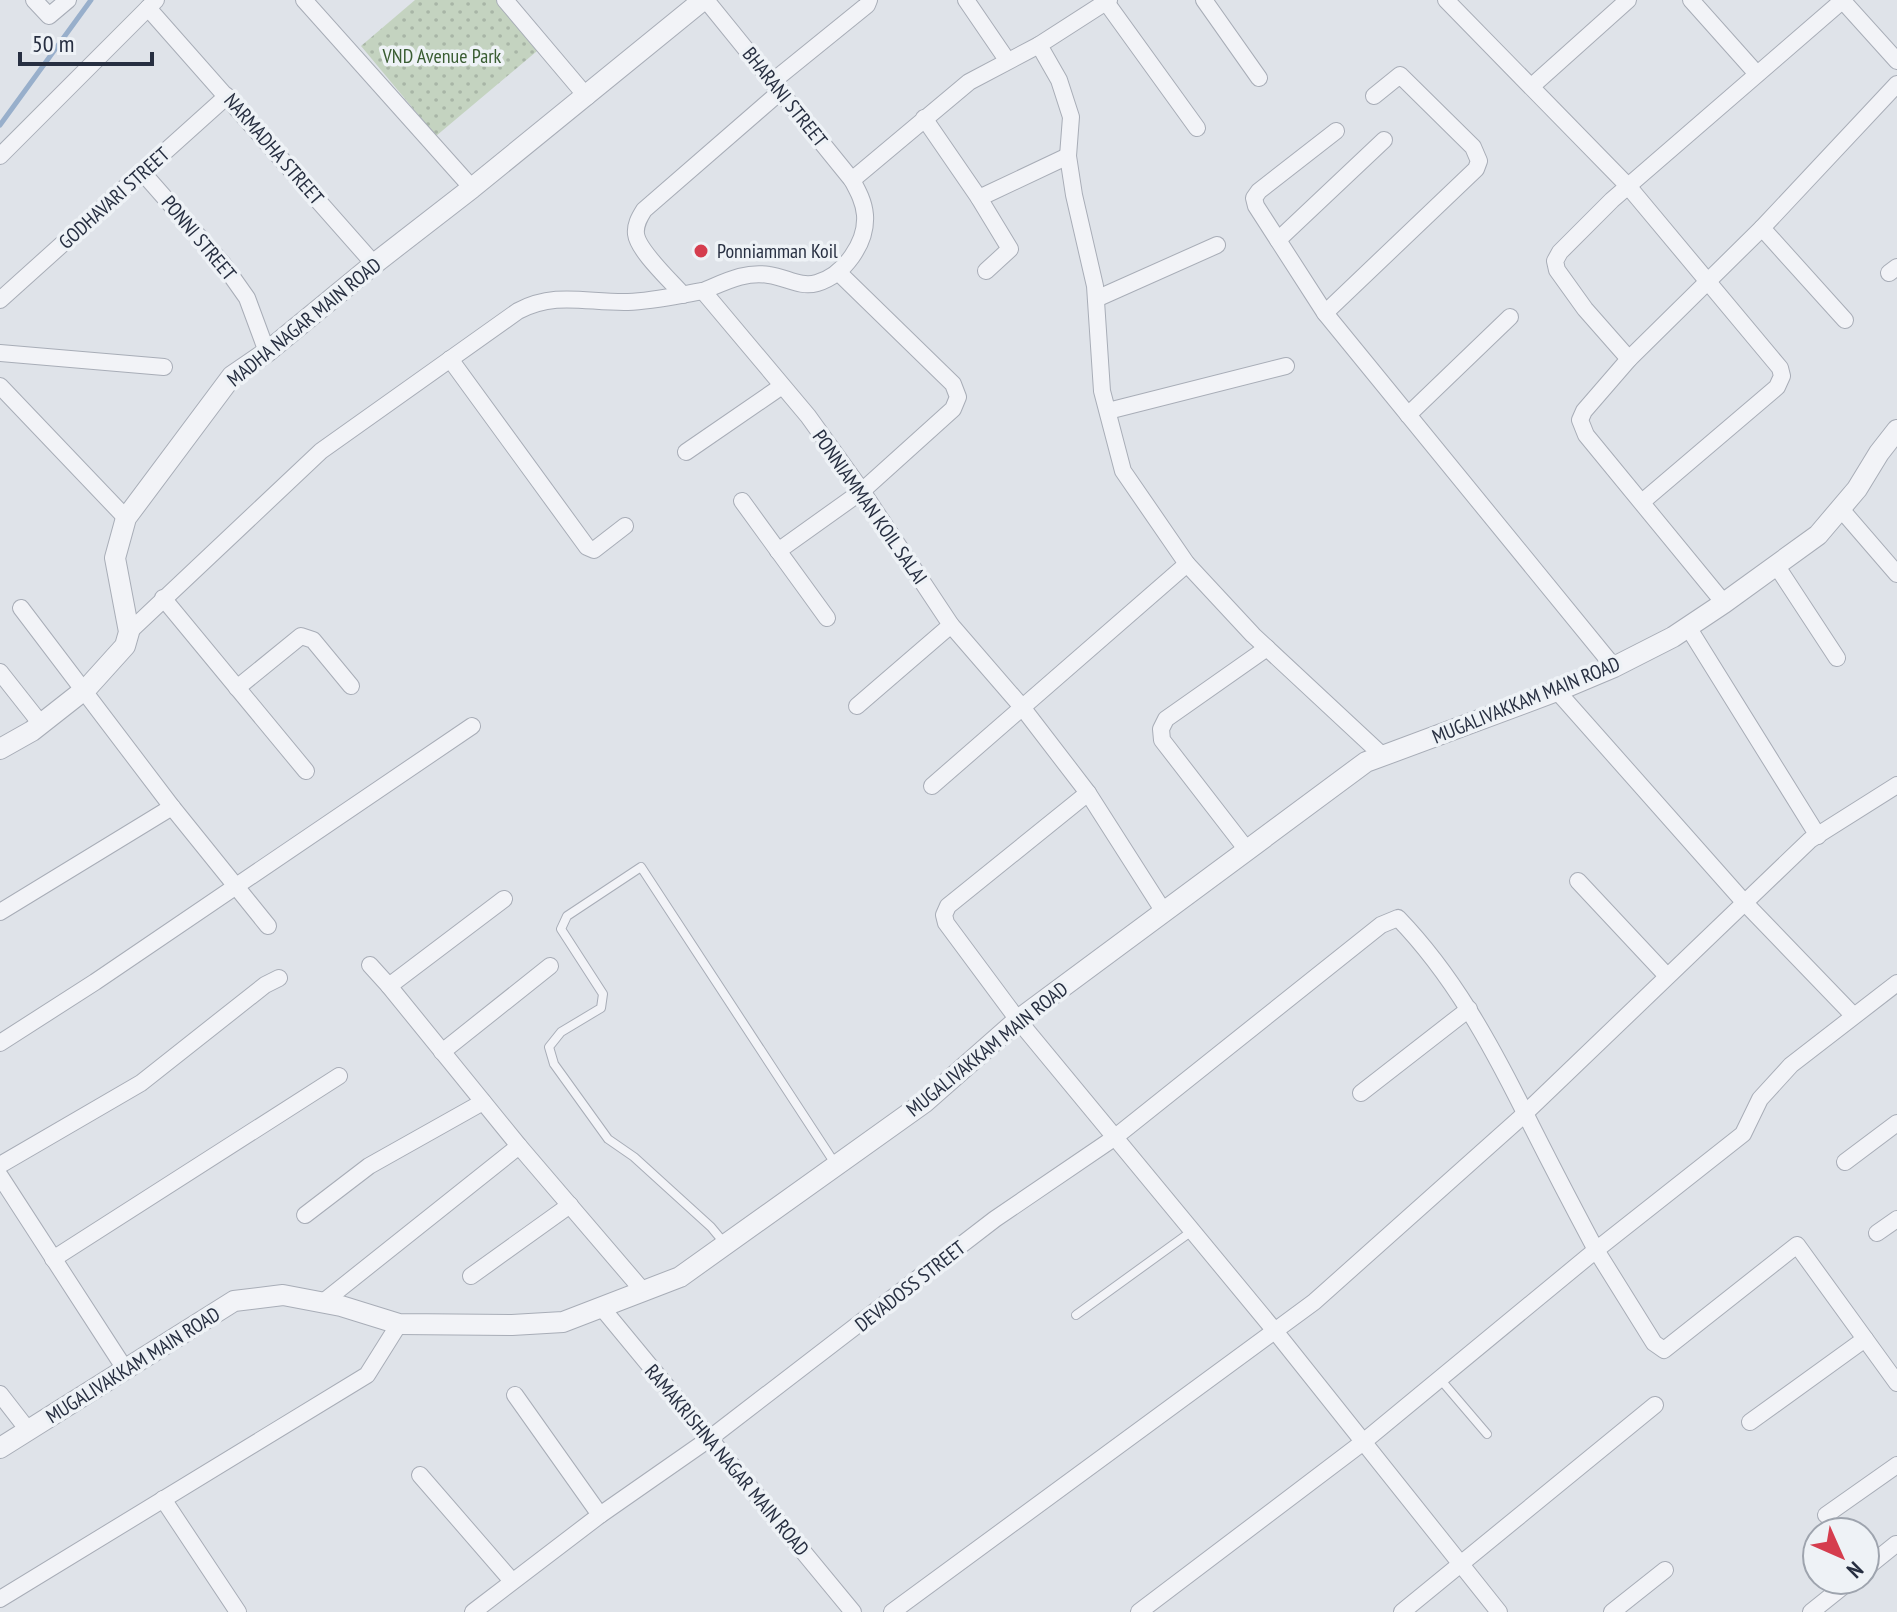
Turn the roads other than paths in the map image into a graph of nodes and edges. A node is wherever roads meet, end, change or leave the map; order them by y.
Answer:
1 (34, 0) edge
2 (68, 0) edge
3 (304, 0) edge
4 (505, 0) edge
5 (704, 0) edge
6 (869, 0) edge
7 (966, 0) edge
8 (1204, 0) edge
9 (1446, 0) edge
10 (1628, 0) edge
11 (1691, 0) edge
12 (1842, 0) edge
13 (1104, 1) edge
14 (152, 3) edge
15 (1039, 45) junction
16 (1007, 60) junction
17 (1897, 61) edge
18 (1757, 74) junction
19 (1259, 78) dead end
20 (1897, 84) edge
21 (1532, 86) junction
22 (776, 87) junction
23 (227, 96) junction
24 (1374, 96) dead end
25 (587, 97) junction
26 (924, 118) junction
27 (1197, 128) dead end
28 (1336, 131) dead end
29 (1384, 140) dead end
30 (0, 156) edge
31 (1068, 156) junction
32 (143, 173) junction
33 (852, 180) junction
34 (1628, 186) junction
35 (472, 188) junction
36 (979, 198) junction
37 (1762, 228) junction
38 (1278, 240) junction
39 (1217, 245) dead end
40 (374, 264) junction
41 (986, 271) dead end
42 (838, 272) junction
43 (1708, 281) junction
44 (703, 291) junction
45 (683, 295) junction
46 (1096, 299) junction
47 (0, 300) edge
48 (1325, 313) junction
49 (1510, 317) dead end
50 (1845, 320) dead end
51 (267, 352) junction
52 (0, 353) edge
53 (450, 359) junction
54 (1629, 359) junction
55 (1286, 366) dead end
56 (164, 367) dead end
57 (0, 386) edge
58 (782, 386) junction
59 (1108, 411) junction
60 (1408, 415) junction
61 (1897, 430) edge
62 (686, 452) dead end
63 (862, 491) junction
64 (742, 501) dead end
65 (1642, 502) junction
66 (1840, 508) junction
67 (126, 518) junction
68 (625, 526) dead end
69 (778, 551) junction
70 (1187, 564) junction
71 (1776, 565) junction
72 (1897, 574) edge
73 (163, 598) junction
74 (1724, 603) junction
75 (21, 608) dead end
76 (827, 618) dead end
77 (951, 625) junction
78 (1688, 627) junction
79 (129, 632) junction
80 (1267, 648) junction
81 (1837, 658) dead end
82 (1614, 667) junction
83 (0, 672) edge
84 (351, 686) dead end
85 (237, 688) junction
86 (83, 691) junction
87 (1557, 691) junction
88 (857, 706) dead end
89 (1022, 707) junction
90 (41, 724) junction
91 (472, 726) dead end
92 (0, 749) edge
93 (1383, 756) junction
94 (306, 771) dead end
95 (1897, 785) edge
96 (932, 786) dead end
97 (1088, 793) junction
98 (172, 807) junction
99 (1818, 836) junction
100 (1247, 850) junction
101 (1578, 881) dead end
102 (236, 887) junction
103 (504, 899) dead end
104 (1744, 902) junction
105 (0, 912) edge
106 (1164, 912) junction
107 (268, 926) dead end
108 (370, 965) dead end
109 (550, 966) dead end
110 (1667, 976) junction
111 (279, 978) dead end
112 (1897, 983) edge
113 (389, 986) junction
114 (1469, 1009) junction
115 (1853, 1015) junction
116 (1018, 1020) junction
117 (0, 1043) edge
118 (442, 1052) junction
119 (339, 1076) dead end
120 (1361, 1093) dead end
121 (483, 1102) junction
122 (1525, 1114) junction
123 (1897, 1123) edge
124 (1114, 1138) junction
125 (519, 1146) junction
126 (1845, 1162) dead end
127 (0, 1165) edge
128 (836, 1166) junction
129 (0, 1176) edge
130 (570, 1205) junction
131 (305, 1215) dead end
132 (1897, 1219) edge
133 (1192, 1231) junction
134 (1877, 1233) dead end
135 (726, 1245) junction
136 (1596, 1250) junction
137 (53, 1259) junction
138 (471, 1276) dead end
139 (644, 1292) junction
140 (322, 1303) junction
141 (602, 1308) junction
142 (1076, 1315) dead end
143 (399, 1324) junction
144 (1275, 1331) junction
145 (1865, 1339) junction
146 (125, 1369) junction
147 (1440, 1379) junction
148 (1897, 1383) edge
149 (0, 1394) edge
150 (515, 1395) dead end
151 (1655, 1405) dead end
152 (1750, 1422) dead end
153 (28, 1430) junction
154 (1487, 1434) dead end
155 (709, 1439) junction
156 (1362, 1443) junction
157 (0, 1448) edge
158 (1897, 1465) edge
159 (420, 1475) dead end
160 (163, 1499) junction
161 (600, 1515) junction
162 (1826, 1515) dead end
163 (1461, 1566) junction
164 (1665, 1570) dead end
165 (512, 1581) junction
166 (1832, 1596) edge
167 (0, 1599) edge
168 (238, 1612) edge
169 (473, 1612) edge
170 (853, 1612) edge
171 (892, 1612) edge
172 (1139, 1612) edge
173 (1402, 1612) edge
174 (1499, 1612) edge
175 (1612, 1612) edge
176 (1812, 1612) edge

1 - 2 street
3 - 35 street
4 - 25 street
5 - 22 street, BHARANI STREET
5 - 25 street, MADHA NAGAR MAIN ROAD
6 - 22 street
7 - 16 street
8 - 19 street
9 - 21 street
10 - 21 street
11 - 18 street
12 - 17 street
12 - 18 street
13 - 15 street
13 - 27 street
14 - 23 street, NARMADHA STREET
14 - 30 street
15 - 16 street
15 - 31 street
16 - 26 street
18 - 34 street
20 - 37 street
21 - 34 street
22 - 33 street, BHARANI STREET
22 - 45 street
23 - 32 street, GODHAVARI STREET
23 - 40 street, NARMADHA STREET
24 - 48 street
25 - 35 street, MADHA NAGAR MAIN ROAD
26 - 33 street
26 - 36 street
28 - 38 street
29 - 38 street
31 - 36 street
31 - 46 street
32 - 47 street, GODHAVARI STREET
32 - 51 street, PONNI STREET
33 - 42 street, BHARANI STREET
34 - 43 street
34 - 54 street
35 - 40 street, MADHA NAGAR MAIN ROAD
36 - 41 street
37 - 43 street
37 - 50 street
38 - 48 street
39 - 46 street
40 - 51 street, MADHA NAGAR MAIN ROAD
42 - 44 street
42 - 63 street
43 - 54 street
43 - 65 street
44 - 45 street
44 - 58 street, PONNIAMMAN KOIL SALAI
45 - 53 street
46 - 59 street
48 - 60 street
49 - 60 street
51 - 67 street, MADHA NAGAR MAIN ROAD
52 - 56 street
53 - 68 street
53 - 73 street
54 - 65 street
55 - 59 street
57 - 67 street
58 - 62 street
58 - 63 street, PONNIAMMAN KOIL SALAI
59 - 70 street
60 - 82 street
61 - 66 street, MUGALIVAKKAM MAIN ROAD
63 - 69 street
63 - 77 street, PONNIAMMAN KOIL SALAI
64 - 69 street
65 - 74 street
66 - 71 street, MUGALIVAKKAM MAIN ROAD
66 - 72 street
67 - 79 street, MADHA NAGAR MAIN ROAD
69 - 76 street
70 - 80 street
70 - 89 street
71 - 74 street, MUGALIVAKKAM MAIN ROAD
71 - 81 street
73 - 79 street
73 - 85 street
74 - 78 street, MUGALIVAKKAM MAIN ROAD
75 - 86 street
77 - 88 street
77 - 89 street, PONNIAMMAN KOIL SALAI
78 - 82 street, MUGALIVAKKAM MAIN ROAD
78 - 99 street
79 - 86 street
80 - 93 street
80 - 100 street
82 - 87 street, MUGALIVAKKAM MAIN ROAD
83 - 90 street
84 - 85 street
85 - 94 street
86 - 90 street
86 - 98 street
87 - 93 street, MUGALIVAKKAM MAIN ROAD
87 - 104 street
89 - 96 street
89 - 97 street, PONNIAMMAN KOIL SALAI
90 - 92 street
91 - 102 street
93 - 100 street, MUGALIVAKKAM MAIN ROAD
95 - 99 street
97 - 106 street, PONNIAMMAN KOIL SALAI
97 - 116 street
98 - 102 street
98 - 105 street
99 - 104 street
100 - 106 street, MUGALIVAKKAM MAIN ROAD
101 - 110 street
102 - 107 street
102 - 117 street
103 - 113 street
104 - 110 street
104 - 115 street
106 - 116 street, MUGALIVAKKAM MAIN ROAD
108 - 113 street
109 - 118 street
110 - 122 street
111 - 127 street
112 - 115 street
113 - 118 street
114 - 120 street
114 - 122 street
114 - 124 street, DEVADOSS STREET
115 - 136 street
116 - 124 street
116 - 128 street, MUGALIVAKKAM MAIN ROAD
118 - 121 street
119 - 137 street
121 - 125 street
121 - 131 street
122 - 136 street
122 - 144 street
123 - 126 street
124 - 133 street
124 - 155 street, DEVADOSS STREET
125 - 130 street
125 - 140 street
128 - 135 street, MUGALIVAKKAM MAIN ROAD
128 - 135 lane
129 - 137 street
130 - 138 street
130 - 139 street
132 - 134 street
133 - 142 lane
133 - 144 street
135 - 139 street, MUGALIVAKKAM MAIN ROAD
136 - 145 street
136 - 147 street
137 - 146 street
139 - 141 street, MUGALIVAKKAM MAIN ROAD
140 - 143 street, MUGALIVAKKAM MAIN ROAD
140 - 146 street, MUGALIVAKKAM MAIN ROAD
141 - 143 street, MUGALIVAKKAM MAIN ROAD
141 - 155 street, RAMAKRISHNA NAGAR MAIN ROAD
143 - 160 street
144 - 156 street
144 - 171 street
145 - 148 street
145 - 152 street
146 - 153 street, MUGALIVAKKAM MAIN ROAD
147 - 154 lane
147 - 156 street
149 - 153 street
150 - 161 street
151 - 163 street
153 - 157 street, MUGALIVAKKAM MAIN ROAD
155 - 161 street, DEVADOSS STREET
155 - 170 street, RAMAKRISHNA NAGAR MAIN ROAD
156 - 163 street
156 - 172 street
158 - 162 street
159 - 165 street
160 - 167 street
160 - 168 street
161 - 165 street, DEVADOSS STREET
163 - 173 street
163 - 174 street
164 - 175 street
165 - 169 street, DEVADOSS STREET
166 - 176 street

